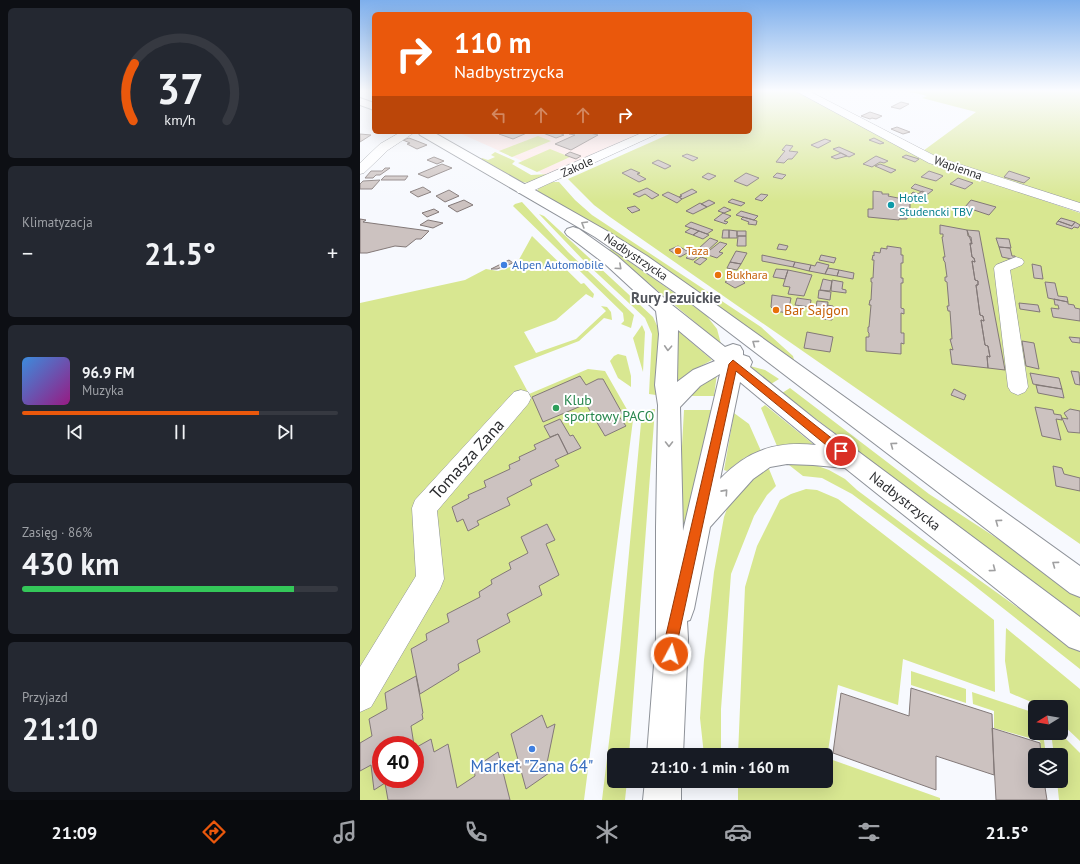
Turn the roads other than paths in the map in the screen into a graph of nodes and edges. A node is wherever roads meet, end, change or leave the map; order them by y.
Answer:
1 (870, 127) edge
2 (406, 134) edge
3 (427, 134) edge
4 (649, 134) edge
5 (360, 170) edge
6 (523, 190) junction
7 (1080, 208) edge
8 (1016, 262) dead end
9 (665, 309) junction
10 (729, 324) junction
11 (782, 363) junction
12 (733, 364) junction
13 (1018, 387) dead end
14 (521, 398) dead end
15 (669, 405) junction
16 (852, 459) junction
17 (699, 520) junction
18 (1080, 583) edge
19 (1080, 636) edge
20 (672, 639) junction
21 (360, 696) edge
22 (665, 748) edge
23 (663, 788) edge
24 (662, 800) edge

1 - 7 street, Wapienna
2 - 5 street
3 - 6 street, Nadbystrzycka
4 - 6 street, Zakole
6 -> 9 street, Nadbystrzycka
10 -> 6 street, Nadbystrzycka
8 - 13 street
9 - 12 street, Nadbystrzycka
9 -> 15 street
11 -> 10 street, Nadbystrzycka
10 - 12 street
11 - 12 street
18 -> 11 street, Nadbystrzycka
12 - 15 street
12 - 16 street, Nadbystrzycka
12 - 17 street
14 - 21 street, Tomasza Zana
15 -> 20 street
17 -> 16 street
16 -> 19 street, Nadbystrzycka
17 - 20 street
20 - 22 street
23 - 24 street

